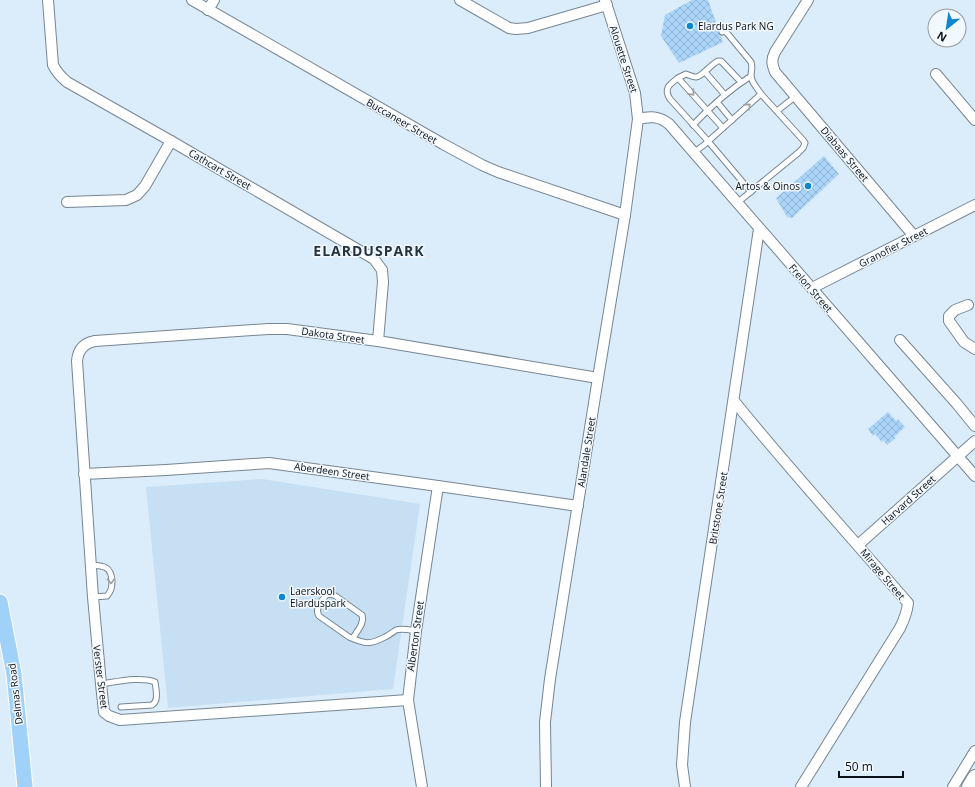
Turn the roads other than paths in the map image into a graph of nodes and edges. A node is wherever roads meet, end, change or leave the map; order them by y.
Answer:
1 (48, 0) edge
2 (192, 0) edge
3 (214, 0) edge
4 (460, 0) edge
5 (808, 0) edge
6 (606, 2) edge
7 (208, 10) junction
8 (722, 32) dead end
9 (705, 72) junction
10 (936, 74) dead end
11 (751, 76) junction
12 (678, 78) junction
13 (741, 82) junction
14 (761, 94) junction
15 (725, 95) junction
16 (796, 96) junction
17 (717, 102) junction
18 (707, 110) junction
19 (777, 112) junction
20 (638, 119) junction
21 (732, 120) junction
22 (975, 120) edge
23 (693, 125) junction
24 (723, 128) junction
25 (171, 141) junction
26 (708, 141) junction
27 (693, 153) junction
28 (751, 192) junction
29 (67, 202) dead end
30 (737, 203) junction
31 (975, 205) edge
32 (625, 215) junction
33 (760, 229) junction
34 (914, 236) junction
35 (812, 288) junction
36 (968, 305) dead end
37 (900, 340) dead end
38 (378, 341) junction
39 (975, 349) edge
40 (77, 361) joint
41 (598, 378) junction
42 (734, 402) junction
43 (975, 426) edge
44 (975, 440) edge
45 (957, 456) junction
46 (84, 474) junction
47 (975, 476) edge
48 (438, 486) junction
49 (578, 506) junction
50 (858, 545) junction
51 (90, 565) junction
52 (93, 597) junction
53 (0, 602) edge
54 (416, 631) junction
55 (353, 638) junction
56 (101, 684) junction
57 (408, 700) junction
58 (122, 706) dead end
59 (975, 752) edge
60 (975, 777) edge
61 (25, 787) edge
62 (422, 787) edge
63 (546, 787) edge
64 (685, 787) edge
65 (801, 787) edge
66 (952, 787) edge
67 (969, 787) edge

1 - 25 street, Cathcart Street
2 - 7 street, Buccaneer Street
3 - 7 street
4 - 6 street
5 - 16 street, Diabaas Street
6 - 20 street, Alouette Street
7 - 32 street, Buccaneer Street
8 - 11 lane
9 - 12 lane
9 - 13 lane
9 - 15 lane
10 - 22 street
11 - 13 lane
11 - 14 lane
12 -> 18 lane
12 - 23 lane
13 - 15 lane
14 - 19 lane
21 -> 14 lane
15 - 17 lane
16 - 19 lane
16 - 34 street, Diabaas Street
17 - 18 lane
17 - 21 lane
18 - 23 lane
18 - 24 lane
19 - 28 lane
20 - 27 street, Frelon Street
20 - 32 street, Alandale Street
21 - 24 lane
23 - 26 lane
24 - 26 lane
25 - 29 street
25 - 38 street, Cathcart Street
26 - 27 lane
26 - 28 lane
27 - 30 street, Frelon Street
28 - 30 lane
30 - 33 street, Frelon Street
31 - 34 street, Granofier Street
32 - 41 street, Alandale Street
33 - 35 street, Frelon Street
33 - 42 street, Britstone Street
34 - 35 street, Granofier Street
35 - 45 street, Frelon Street
36 - 39 street
37 - 43 street
38 - 40 street, Dakota Street
38 - 41 street, Dakota Street
40 - 46 street, Verster Street
41 - 49 street, Alandale Street
42 - 50 street, Mirage Street
42 - 64 street, Britstone Street
44 - 45 street, Harvard Street
45 - 47 street, Frelon Street
45 - 50 street, Harvard Street
46 - 48 street, Aberdeen Street
46 - 51 street, Verster Street
48 - 49 street, Aberdeen Street
48 - 54 street, Alberton Street
49 - 63 street, Alandale Street
50 - 65 street, Mirage Street
51 - 52 street, Verster Street
51 -> 52 lane
52 - 56 street, Verster Street
53 - 61 main road, Delmas Road
54 - 55 lane
54 - 57 street, Alberton Street
55 - 55 lane
56 - 57 street, Verster Street
56 - 58 lane
57 - 62 street, Alberton Street
59 - 66 street
60 - 67 main road

